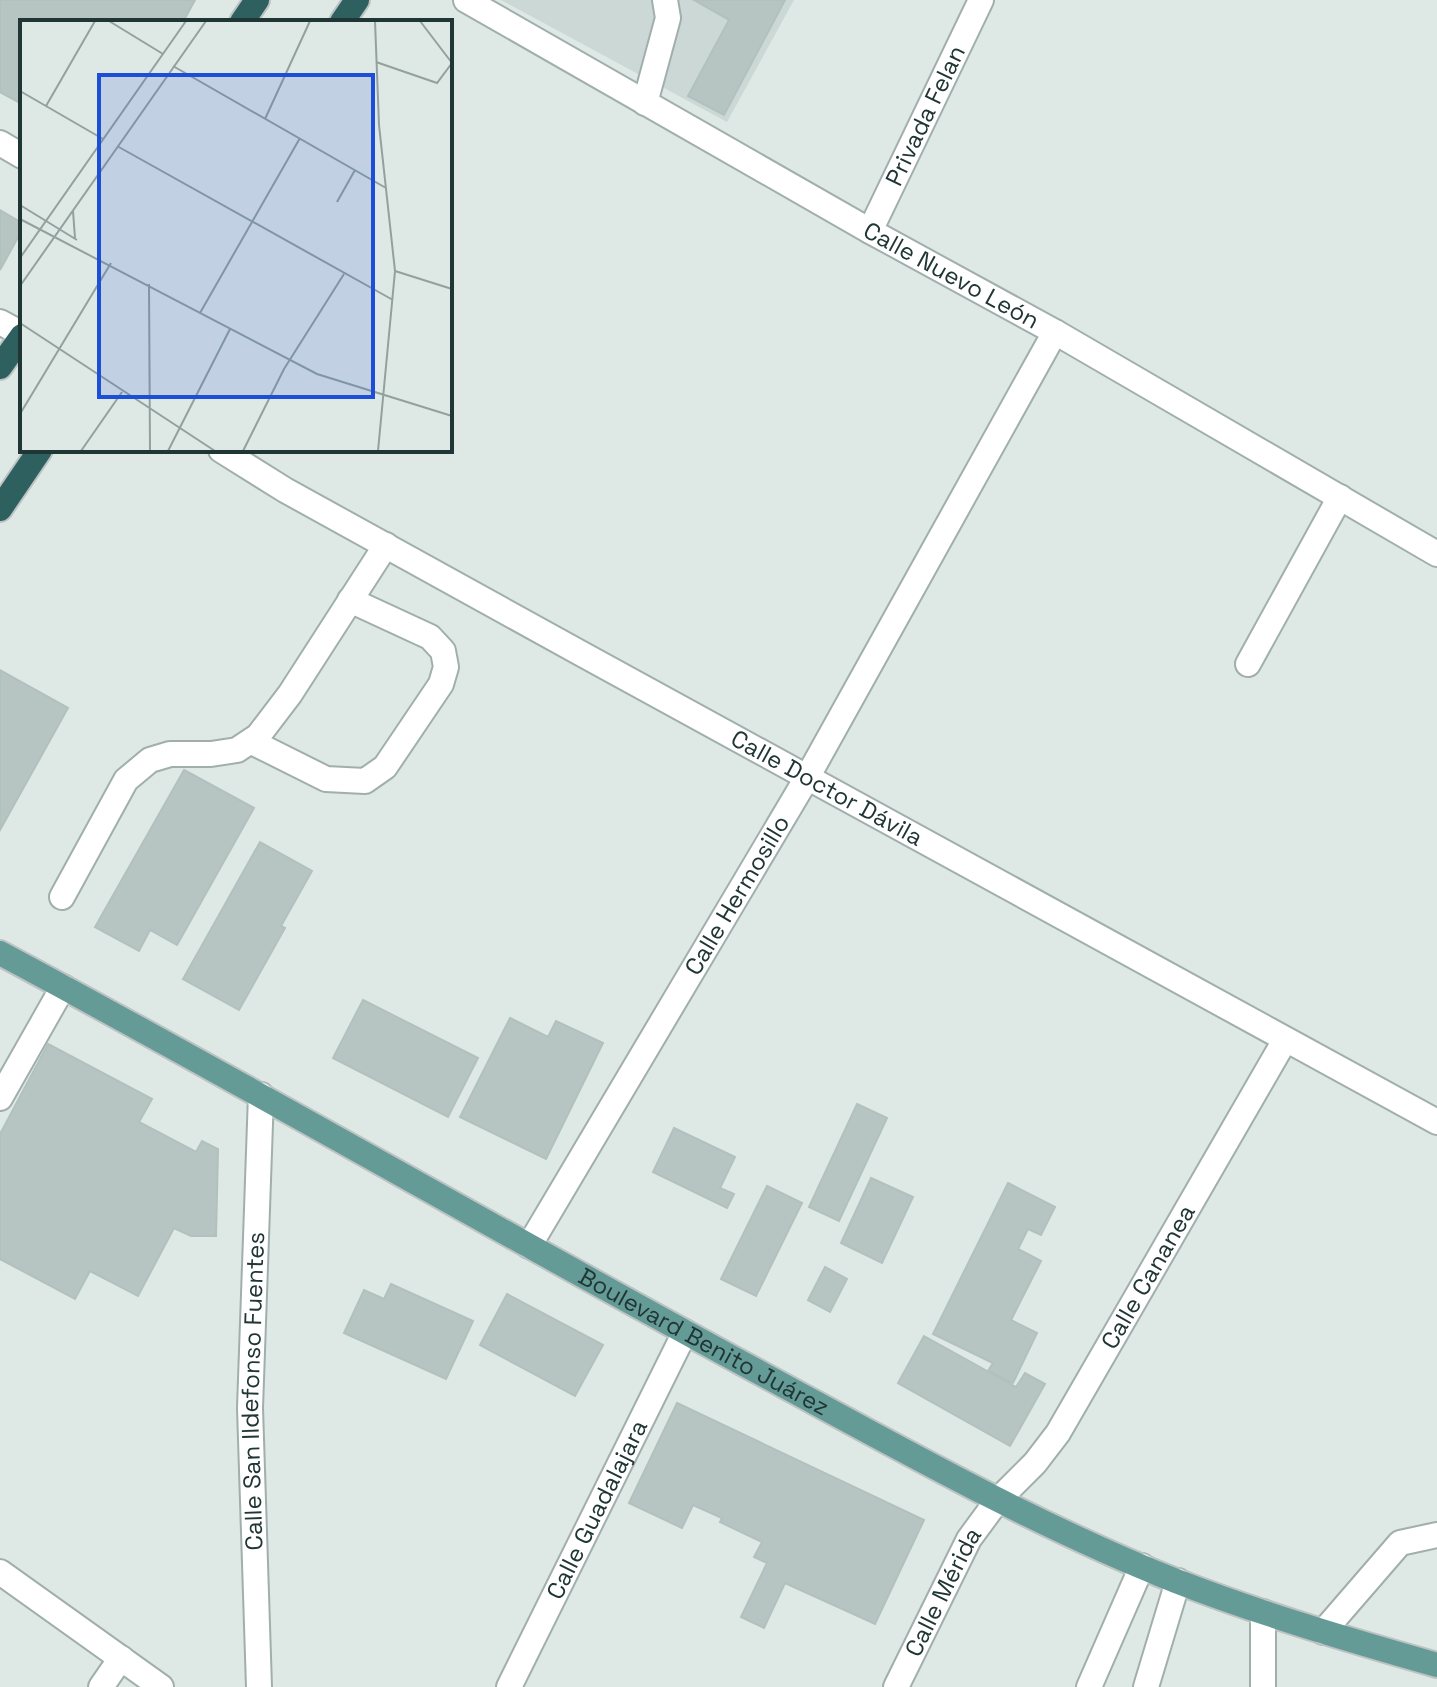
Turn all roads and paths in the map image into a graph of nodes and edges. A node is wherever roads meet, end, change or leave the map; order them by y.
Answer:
1 (257, 0) edge
2 (357, 0) edge
3 (466, 0) edge
4 (665, 0) edge
5 (981, 0) edge
6 (243, 20) edge
7 (343, 20) edge
8 (645, 103) junction
9 (0, 143) edge
10 (20, 155) edge
11 (870, 231) junction
12 (0, 322) edge
13 (1055, 332) junction
14 (20, 334) edge
15 (20, 338) edge
16 (0, 367) edge
17 (39, 452) edge
18 (224, 452) edge
19 (1340, 497) junction
20 (0, 509) edge
21 (386, 545) junction
22 (1437, 554) edge
23 (350, 600) junction
24 (1248, 664) dead end
25 (252, 742) junction
26 (808, 776) junction
27 (62, 897) dead end
28 (0, 953) edge
29 (63, 987) junction
30 (1285, 1040) junction
31 (261, 1095) junction
32 (0, 1098) edge
33 (1437, 1122) edge
34 (529, 1246) junction
35 (685, 1332) junction
36 (997, 1501) junction
37 (1437, 1535) edge
38 (1142, 1566) junction
39 (0, 1572) edge
40 (1178, 1581) junction
41 (1263, 1612) junction
42 (1323, 1632) junction
43 (121, 1658) junction
44 (1437, 1665) edge
45 (101, 1687) edge
46 (161, 1687) edge
47 (259, 1687) edge
48 (509, 1687) edge
49 (896, 1687) edge
50 (1089, 1687) edge
51 (1146, 1687) edge
52 (1263, 1687) edge

1 - 6 highway
2 - 7 highway
3 - 8 street, Calle Nuevo León
4 - 8 street
5 - 11 street, Privada Felan
8 - 11 street, Calle Nuevo León
9 - 10 street
11 - 13 street, Calle Nuevo León
12 - 14 street
13 - 19 street, Calle Nuevo León
13 - 26 street, Calle Hermosillo
15 - 16 highway
17 - 20 highway
18 - 21 street, Calle Doctor Dávila
19 - 22 street, Calle Nuevo León
19 - 24 street
21 - 23 street
21 - 26 street, Calle Doctor Dávila
23 - 25 street
23 - 25 street
25 - 27 street
26 - 30 street, Calle Doctor Dávila
26 - 34 street, Calle Hermosillo
28 - 29 main road, Boulevard Benito Juárez
29 - 31 main road, Boulevard Benito Juárez
29 - 32 street
30 - 33 street, Calle Doctor Dávila
30 - 36 street, Calle Cananea
31 - 34 main road, Boulevard Benito Juárez
31 - 47 street, Calle San Ildefonso Fuentes
34 - 35 main road, Boulevard Benito Juárez
35 - 36 main road, Boulevard Benito Juárez
35 - 48 street, Calle Guadalajara
36 - 38 main road, Boulevard Benito Juárez
36 - 49 street, Calle Mérida
37 - 42 street
38 - 40 main road, Boulevard Benito Juárez
38 - 50 street
39 - 43 street
40 - 41 main road, Boulevard Benito Juárez
40 - 51 street
41 - 42 main road, Boulevard Benito Juárez
41 - 52 street
42 - 44 main road, Boulevard Benito Juárez
43 - 45 street
43 - 46 street

